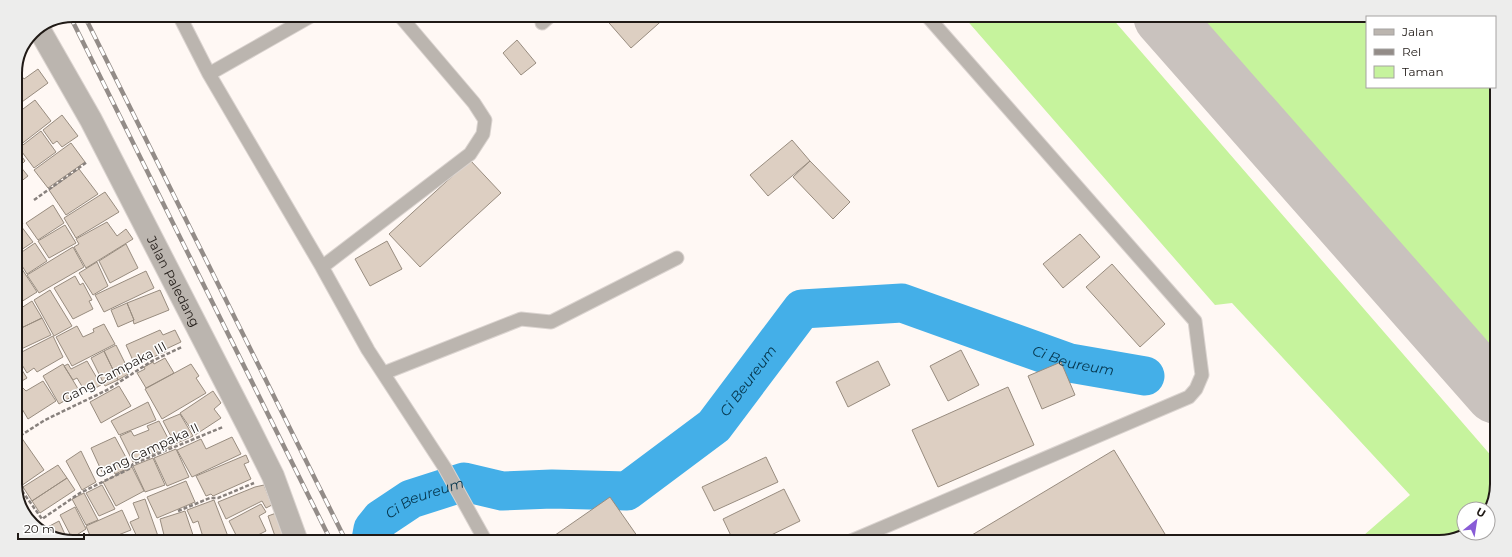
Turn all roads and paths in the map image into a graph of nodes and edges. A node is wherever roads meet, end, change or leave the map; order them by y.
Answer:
1 (182, 22) edge
2 (300, 22) edge
3 (405, 22) edge
4 (932, 22) edge
5 (42, 34) edge
6 (208, 74) junction
7 (106, 149) junction
8 (34, 200) dead end
9 (677, 258) dead end
10 (322, 267) junction
11 (203, 338) junction
12 (384, 373) junction
13 (244, 419) junction
14 (22, 435) edge
15 (273, 476) junction
16 (23, 492) edge
17 (178, 511) dead end
18 (295, 535) edge
19 (482, 535) edge
20 (865, 535) edge

1 - 6 lane
2 - 6 lane
3 - 10 lane
4 - 20 lane
5 - 7 street, Jalan Paledang
6 - 10 lane
7 - 8 path
7 - 11 street, Jalan Paledang
9 - 12 lane
10 - 12 lane
11 - 13 street, Jalan Paledang
11 - 14 path, Gang Campaka III
12 - 19 lane
13 - 15 street, Jalan Paledang
13 - 16 path, Gang Campaka II
15 - 17 path
15 - 18 street, Jalan Paledang

